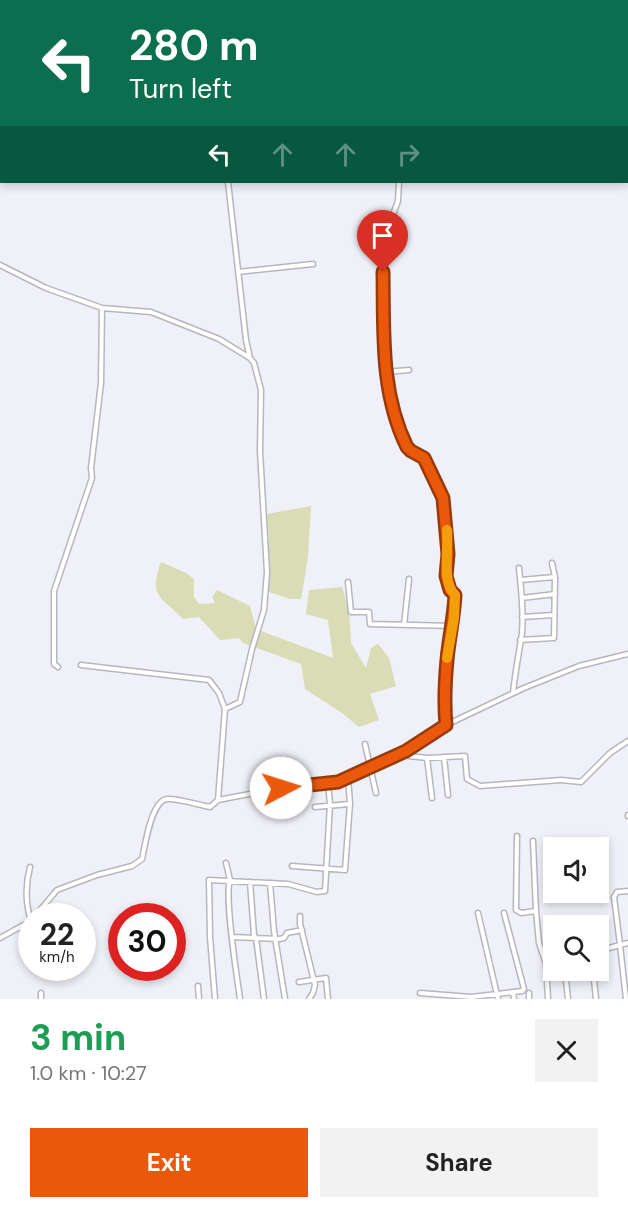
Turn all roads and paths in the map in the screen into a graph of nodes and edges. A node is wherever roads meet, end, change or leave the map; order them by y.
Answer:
1 (228, 183) edge
2 (399, 183) edge
3 (313, 264) dead end
4 (0, 265) edge
5 (237, 272) junction
6 (102, 308) junction
7 (249, 358) junction
8 (409, 370) dead end
9 (386, 372) junction
10 (552, 563) dead end
11 (519, 568) dead end
12 (555, 577) junction
13 (409, 579) dead end
14 (520, 580) junction
15 (348, 582) dead end
16 (555, 594) junction
17 (522, 598) junction
18 (554, 615) junction
19 (522, 617) junction
20 (405, 625) junction
21 (453, 626) junction
22 (520, 640) junction
23 (628, 654) edge
24 (81, 665) dead end
25 (58, 667) dead end
26 (513, 694) junction
27 (225, 709) junction
28 (446, 725) junction
29 (628, 741) edge
30 (365, 744) dead end
31 (406, 751) junction
32 (444, 757) junction
33 (427, 758) junction
34 (370, 768) junction
35 (348, 778) junction
36 (328, 783) junction
37 (376, 794) dead end
38 (448, 795) dead end
39 (432, 798) dead end
40 (218, 800) junction
41 (350, 804) junction
42 (315, 807) dead end
43 (330, 807) junction
44 (517, 836) dead end
45 (533, 841) dead end
46 (226, 862) dead end
47 (291, 866) dead end
48 (30, 867) dead end
49 (326, 868) junction
50 (230, 880) junction
51 (250, 882) junction
52 (270, 883) junction
53 (628, 891) edge
54 (26, 903) edge
55 (46, 903) edge
56 (536, 911) junction
57 (504, 912) dead end
58 (478, 913) dead end
59 (300, 916) dead end
60 (18, 928) edge
61 (302, 930) junction
62 (233, 937) junction
63 (0, 938) edge
64 (256, 938) junction
65 (276, 939) junction
66 (628, 944) edge
67 (620, 945) junction
68 (609, 948) edge
69 (543, 955) edge
70 (312, 980) junction
71 (547, 981) edge
72 (566, 981) edge
73 (594, 981) edge
74 (298, 982) dead end
75 (198, 986) dead end
76 (513, 992) junction
77 (41, 993) dead end
78 (420, 993) dead end
79 (529, 993) dead end
80 (498, 997) edge
81 (471, 998) edge
82 (41, 999) edge
83 (199, 999) edge
84 (215, 999) edge
85 (240, 999) edge
86 (264, 999) edge
87 (285, 999) edge
88 (309, 999) edge
89 (328, 999) edge
90 (514, 999) edge
91 (529, 999) edge
92 (548, 999) edge
93 (568, 999) edge
94 (596, 999) edge
95 (626, 999) edge

1 - 5 street
2 - 9 street
3 - 5 street
4 - 6 street
5 - 7 street
6 - 7 street
6 - 25 street
7 - 27 street
8 - 9 street
9 - 21 street
10 - 12 street
11 - 14 street
12 - 14 street
12 - 16 street
13 - 20 street
14 - 17 street
15 - 20 street
16 - 17 street
16 - 18 street
17 - 19 street
18 - 19 street
18 - 22 street
19 - 22 street
20 - 21 street
21 - 28 street
22 - 26 street
23 - 26 street
24 - 27 street
26 - 28 street
27 - 40 street
28 - 31 street
29 - 32 street
30 - 34 street
31 - 33 street
31 - 34 street
32 - 33 street
32 - 38 street
33 - 39 street
34 - 35 street
34 - 37 street
35 - 36 street
35 - 41 street
36 - 40 street
36 - 43 street
40 - 55 street
41 - 43 street
41 - 49 street
42 - 43 street
43 - 49 street
44 - 56 street
45 - 56 street
46 - 50 street
47 - 49 street
48 - 54 street
49 - 52 street
50 - 51 street
50 - 62 street
50 - 84 street
51 - 52 street
51 - 64 street
52 - 65 street
53 - 67 street
56 - 69 street
57 - 76 street
58 - 80 street
59 - 61 street
60 - 63 street
61 - 65 street
61 - 70 street
62 - 64 street
62 - 85 street
64 - 65 street
64 - 86 street
65 - 87 street
66 - 67 street
67 - 68 street
67 - 95 street
70 - 74 street
70 - 88 street
70 - 89 street
71 - 92 street
72 - 93 street
73 - 94 street
75 - 83 street
76 - 80 street
76 - 90 street
77 - 82 street
78 - 81 street
79 - 91 street
80 - 81 street

